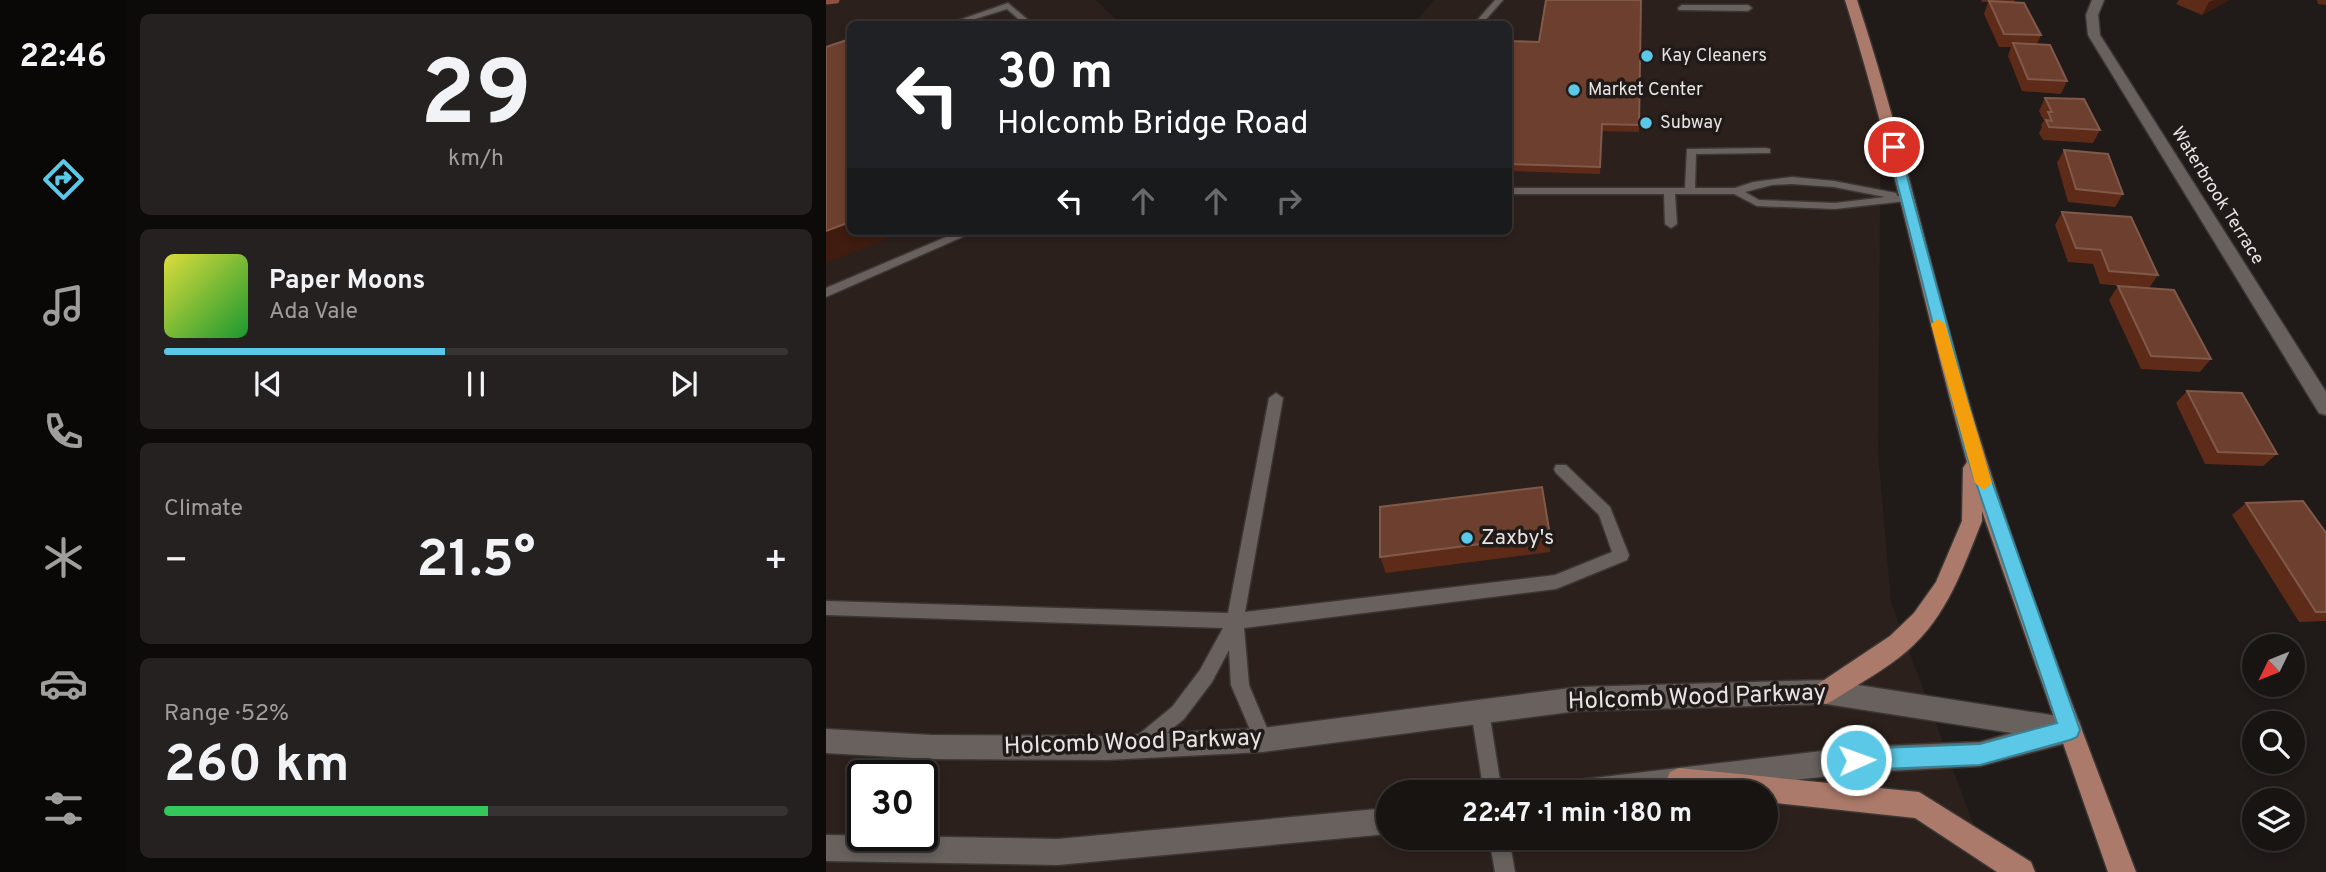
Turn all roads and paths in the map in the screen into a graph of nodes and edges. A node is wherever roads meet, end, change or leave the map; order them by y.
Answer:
1 (1499, 0) edge
2 (1851, 0) edge
3 (2098, 0) edge
4 (1682, 8) dead end
5 (1748, 8) dead end
6 (961, 21) edge
7 (1026, 21) edge
8 (1481, 21) edge
9 (1766, 151) dead end
10 (1512, 191) edge
11 (1669, 191) junction
12 (1690, 191) junction
13 (1736, 191) junction
14 (1906, 198) junction
15 (1671, 224) dead end
16 (962, 235) edge
17 (826, 293) edge
18 (1276, 398) dead end
19 (2326, 408) edge
20 (1973, 450) junction
21 (1561, 469) dead end
22 (826, 608) edge
23 (1236, 621) junction
24 (1826, 692) junction
25 (1480, 711) junction
26 (2070, 730) junction
27 (1263, 740) junction
28 (826, 741) edge
29 (1138, 746) junction
30 (1491, 780) edge
31 (1695, 780) edge
32 (1778, 791) edge
33 (1376, 822) edge
34 (826, 848) edge
35 (1501, 850) edge
36 (1505, 872) edge
37 (2021, 872) edge
38 (2122, 872) edge

1 - 8 lane
2 - 14 main road
3 - 19 street, Waterbrook Terrace
4 - 5 lane
6 - 7 lane
9 - 12 lane
10 - 11 lane
11 - 12 lane
11 - 15 lane
12 - 13 lane
13 - 14 lane
13 - 14 lane
14 - 20 main road
16 - 17 lane
18 - 23 lane
20 - 24 main road
20 - 26 main road
21 - 23 lane
22 - 23 lane
23 - 27 lane
23 - 29 lane
24 - 25 street, Holcomb Wood Parkway
24 - 26 street, Holcomb Wood Parkway
25 - 27 street, Holcomb Wood Parkway
25 - 30 lane
26 - 31 street
26 - 38 main road
27 - 29 street, Holcomb Wood Parkway
28 - 29 street, Holcomb Wood Parkway
32 - 37 main road
33 - 34 street
35 - 36 lane

